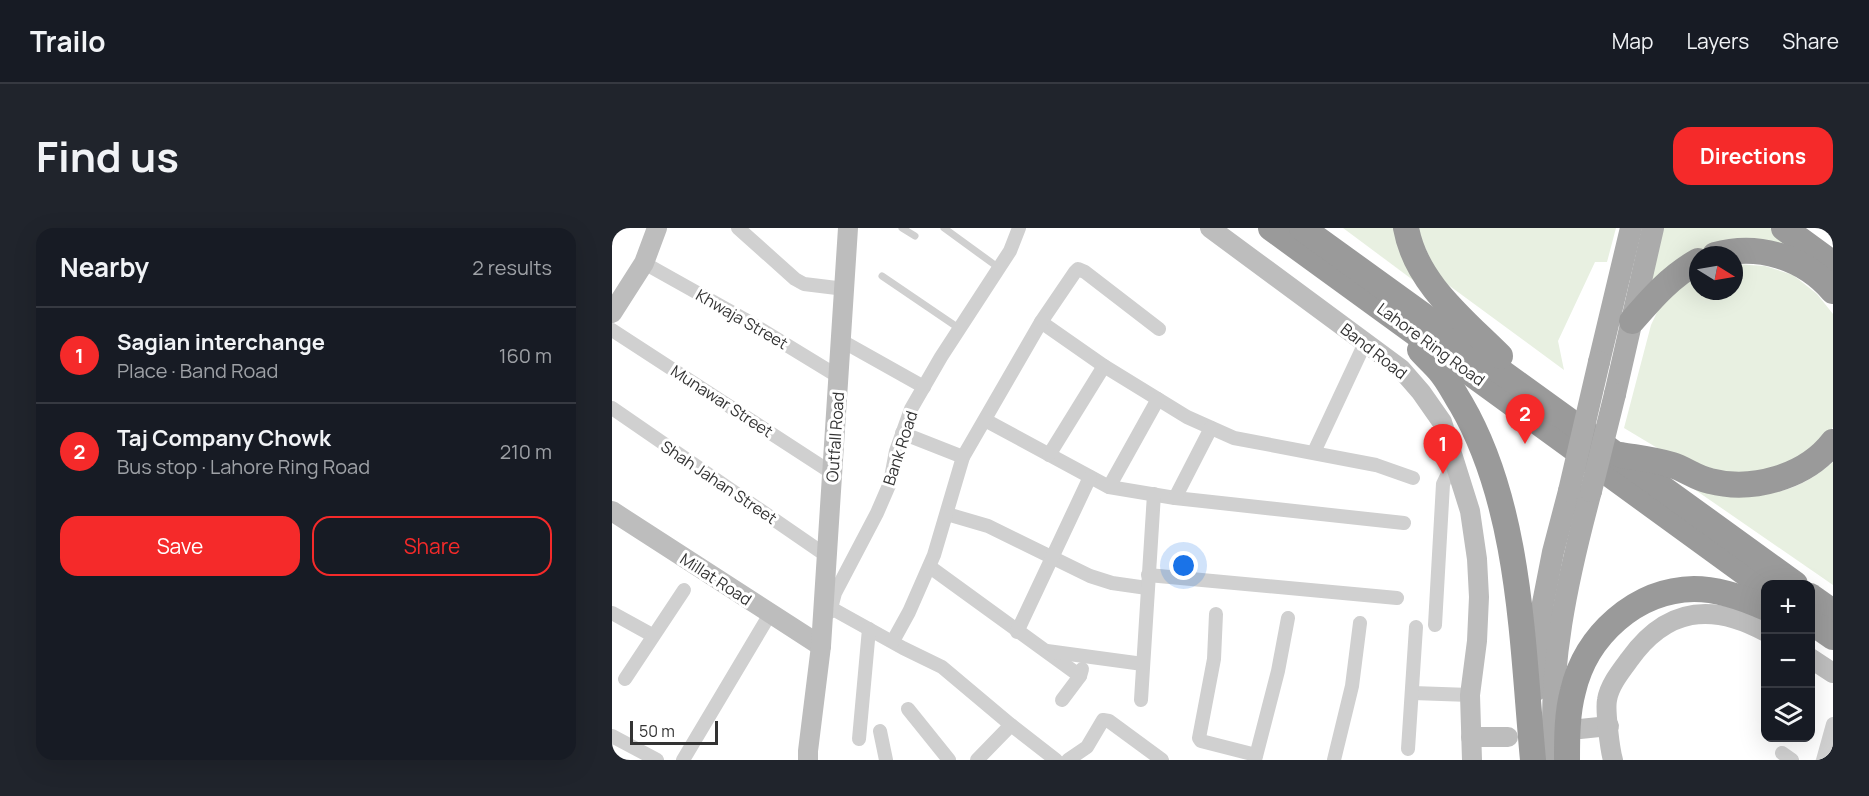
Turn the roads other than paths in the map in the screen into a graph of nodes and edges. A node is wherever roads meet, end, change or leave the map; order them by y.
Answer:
1 (657, 228) edge
2 (738, 228) edge
3 (848, 228) edge
4 (902, 228) edge
5 (944, 228) edge
6 (1019, 228) edge
7 (1210, 228) edge
8 (1271, 228) edge
9 (1302, 228) edge
10 (1406, 228) edge
11 (1631, 228) edge
12 (1653, 228) edge
13 (1784, 228) edge
14 (915, 236) dead end
15 (1743, 250) edge
16 (644, 264) junction
17 (1833, 264) edge
18 (1689, 266) edge
19 (999, 268) junction
20 (882, 276) dead end
21 (845, 289) junction
22 (1833, 291) edge
23 (1386, 311) junction
24 (612, 313) edge
25 (1632, 321) junction
26 (1041, 322) junction
27 (960, 328) junction
28 (1160, 329) dead end
29 (612, 330) edge
30 (842, 341) junction
31 (1365, 343) junction
32 (1104, 366) junction
33 (839, 377) junction
34 (924, 387) junction
35 (1158, 399) junction
36 (612, 408) edge
37 (1553, 411) junction
38 (985, 420) junction
39 (1211, 428) junction
40 (902, 433) junction
41 (1833, 442) edge
42 (1314, 452) junction
43 (1612, 453) junction
44 (1049, 455) junction
45 (963, 457) junction
46 (1455, 459) junction
47 (832, 473) junction
48 (1090, 477) junction
49 (1413, 478) dead end
50 (1109, 487) junction
51 (1580, 491) junction
52 (1154, 494) junction
53 (1175, 498) junction
54 (612, 511) edge
55 (947, 514) junction
56 (1404, 523) dead end
57 (827, 556) junction
58 (1051, 558) junction
59 (930, 567) junction
60 (1788, 580) edge
61 (1148, 581) junction
62 (1761, 584) edge
63 (684, 590) dead end
64 (1397, 598) dead end
65 (1815, 599) edge
66 (1761, 606) edge
67 (831, 608) junction
68 (1833, 612) edge
69 (612, 613) edge
70 (770, 614) junction
71 (1216, 614) dead end
72 (1288, 618) dead end
73 (1360, 623) dead end
74 (1815, 624) edge
75 (1436, 625) dead end
76 (1416, 627) dead end
77 (869, 629) junction
78 (1761, 629) edge
79 (1017, 632) junction
80 (1815, 633) edge
81 (652, 635) junction
82 (1833, 637) edge
83 (893, 641) junction
84 (1833, 642) edge
85 (821, 646) junction
86 (1045, 651) junction
87 (1085, 657) junction
88 (1815, 661) edge
89 (1143, 664) junction
90 (1833, 673) edge
91 (1080, 676) junction
92 (625, 679) dead end
93 (1413, 693) junction
94 (1470, 695) junction
95 (1062, 700) dead end
96 (1141, 700) dead end
97 (908, 709) dead end
98 (1833, 724) edge
99 (1011, 725) junction
100 (1609, 726) junction
101 (1580, 729) dead end
102 (880, 731) dead end
103 (612, 736) edge
104 (1472, 737) junction
105 (1508, 737) dead end
106 (859, 738) dead end
107 (1408, 749) dead end
108 (1255, 758) edge
109 (1337, 759) edge
110 (657, 760) edge
111 (683, 760) edge
112 (808, 760) edge
113 (886, 760) edge
114 (949, 760) edge
115 (977, 760) edge
116 (1056, 760) edge
117 (1068, 760) edge
118 (1162, 760) edge
119 (1472, 760) edge
120 (1534, 760) edge
121 (1554, 760) edge
122 (1567, 760) edge
123 (1612, 760) edge
124 (1823, 760) edge

1 - 16 main road
2 - 21 street
3 - 21 main road, Outfall Road
4 - 14 lane
5 - 19 lane
6 - 19 street, Bank Road
7 - 31 main road, Band Road
8 - 23 highway, Lahore Ring Road
9 - 37 highway, Lahore Ring Road
10 - 37 highway
11 - 51 main road, bridge
12 - 25 main road
13 - 17 highway
15 - 22 highway
16 - 24 main road
16 - 33 street, Khwaja Street
18 - 25 highway
19 - 27 street, Bank Road
20 - 27 lane
21 - 30 main road, Outfall Road
23 - 62 highway, Lahore Ring Road, bridge
23 - 120 highway
25 - 51 main road, bridge
26 - 28 street
26 - 32 street
26 - 38 street
27 - 34 street, Bank Road
29 - 47 street, Munawar Street
30 - 33 main road, Outfall Road
30 - 34 street
31 - 42 street
31 - 46 main road, Band Road
32 - 35 street
32 - 44 street
33 - 47 main road, Outfall Road
34 - 40 street, Bank Road
35 - 39 street
35 - 50 street
36 - 57 street, Shah Jahan Street
37 - 43 highway, Lahore Ring Road, bridge
38 - 44 street
38 - 45 street
39 - 42 street
39 - 53 street
40 - 45 street
40 - 67 street, Bank Road
41 - 43 highway
42 - 49 street
43 - 60 highway, Lahore Ring Road
44 - 48 street
45 - 55 street
46 - 75 street
46 - 94 main road, Band Road
47 - 57 main road, Outfall Road
48 - 50 street
48 - 58 street
50 - 52 street
51 - 120 main road
51 - 121 main road
52 - 53 street
52 - 61 street
53 - 56 street
54 - 70 main road, Millat Road
55 - 58 street
55 - 59 street
57 - 85 main road, Outfall Road
58 - 61 street
58 - 79 street
59 - 79 street
59 - 83 street
61 - 64 street
61 - 89 street
63 - 81 street
65 - 68 highway
66 - 122 highway
67 - 77 street
67 - 85 street, Bank Road
69 - 81 street
70 - 85 main road, Millat Road
70 - 111 street
71 - 108 street
72 - 108 street
73 - 109 street
74 - 82 highway
76 - 93 street
77 - 83 street
77 - 106 street
78 - 100 main road
79 - 86 street
80 - 84 highway
81 - 92 street
83 - 99 street
85 - 112 main road, Outfall Road
86 - 87 street
86 - 91 street
87 - 89 street
87 - 91 street
88 - 90 main road
89 - 96 street
91 - 95 street
93 - 94 street
93 - 107 street
94 - 104 main road, Band Road
97 - 114 street
98 - 124 street
99 - 115 street
99 - 116 street
100 - 101 main road
100 - 123 main road
102 - 113 street
103 - 110 street
104 - 105 main road
104 - 119 main road, Band Road
117 - 118 street

